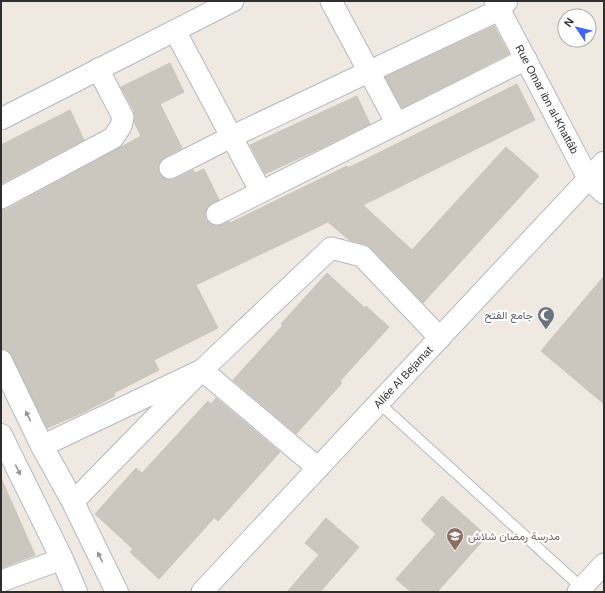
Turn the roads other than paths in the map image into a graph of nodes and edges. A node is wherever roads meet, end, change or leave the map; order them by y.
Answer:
1 (233, 1) edge
2 (331, 1) edge
3 (500, 4) edge
4 (175, 30) junction
5 (526, 59) junction
6 (98, 70) junction
7 (369, 71) junction
8 (1, 119) edge
9 (397, 124) junction
10 (231, 137) junction
11 (604, 162) edge
12 (170, 168) dead end
13 (588, 178) junction
14 (261, 192) junction
15 (604, 194) edge
16 (1, 198) edge
17 (217, 214) dead end
18 (440, 338) junction
19 (1, 361) edge
20 (202, 370) junction
21 (379, 403) junction
22 (1, 435) edge
23 (42, 446) junction
24 (318, 468) junction
25 (73, 502) junction
26 (62, 559) junction
27 (604, 564) edge
28 (1, 581) edge
29 (580, 590) edge
30 (76, 592) edge
31 (117, 592) edge
32 (202, 592) edge

1 - 4 street
2 - 7 street
3 - 5 street, Rue Omar ibn al-Khattâb
3 - 7 street
4 - 6 street
4 - 10 street
5 - 9 street
5 - 13 street, Rue Omar ibn al-Khattâb
6 - 8 street
6 - 16 street
7 - 9 street
7 - 10 street
9 - 14 street
10 - 12 street
10 - 14 street
11 - 13 street, Allée Al Bejamat
13 - 15 street, Rue Omar ibn al-Khattâb
13 - 18 street, Allée Al Bejamat
14 - 17 street
18 - 20 street
18 - 21 street, Allée Al Bejamat
23 -> 19 main road
20 - 23 street
20 - 24 street
20 - 25 street
21 - 24 street, Allée Al Bejamat
21 - 29 lane
22 -> 26 main road
23 - 25 main road
24 - 32 street, Allée Al Bejamat
31 -> 25 main road
26 - 28 street
26 - 30 main road
27 - 29 street

